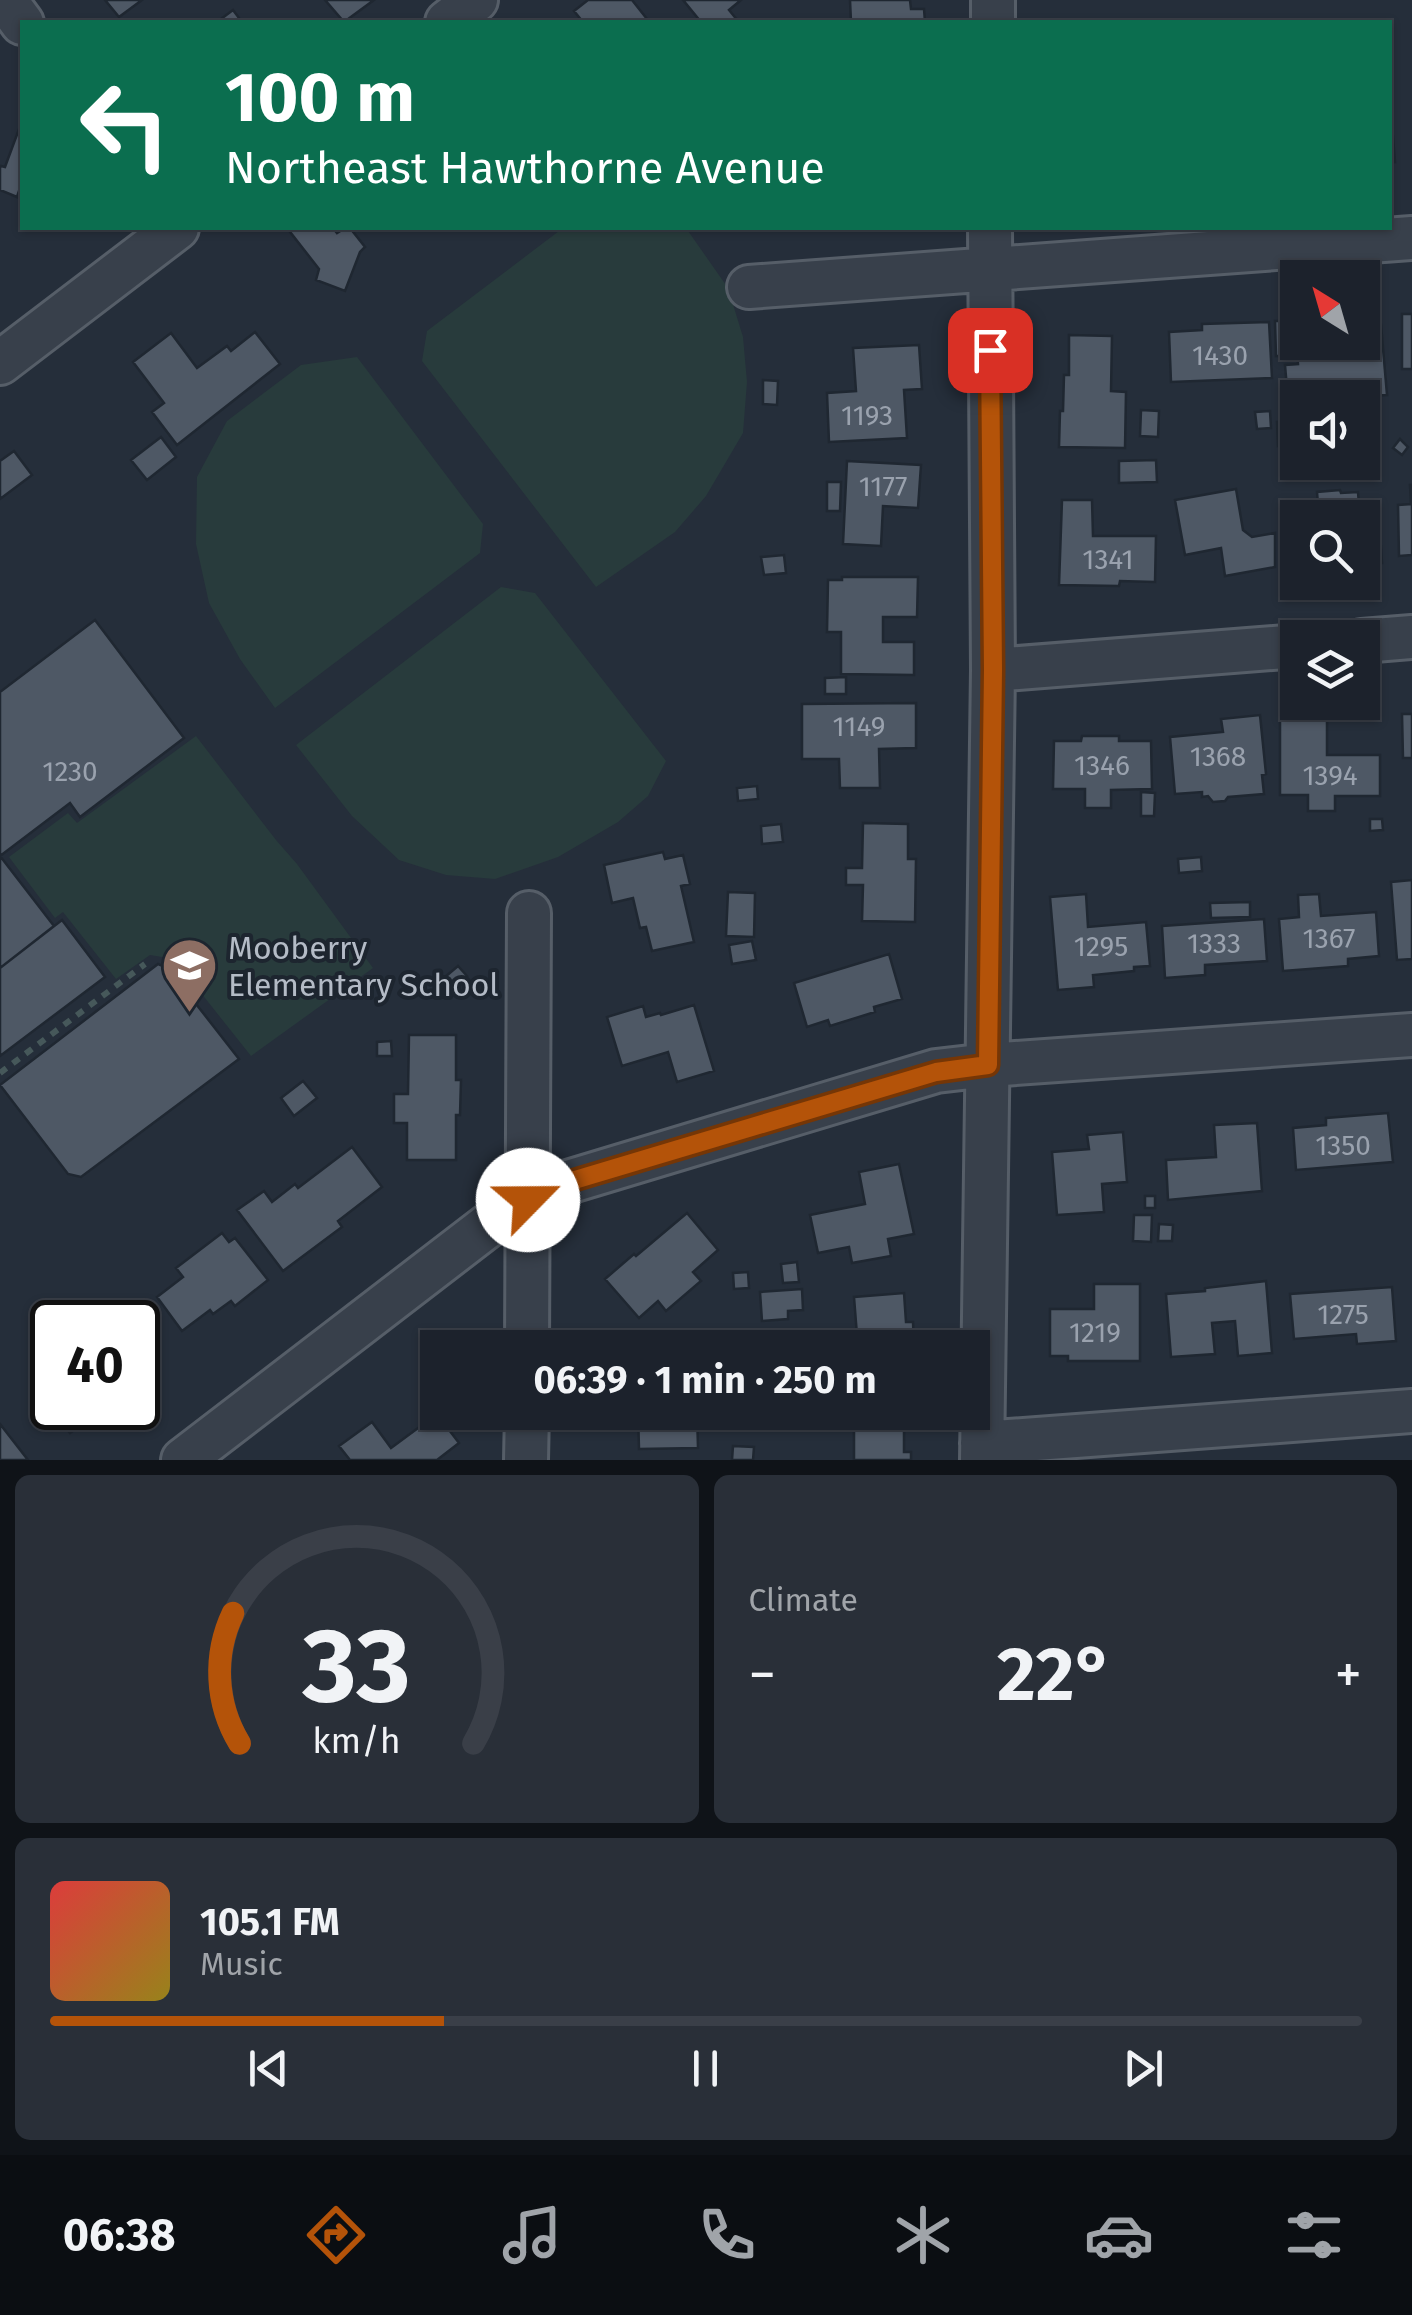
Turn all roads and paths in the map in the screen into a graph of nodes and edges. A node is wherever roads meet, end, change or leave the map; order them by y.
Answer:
1 (5, 0) edge
2 (476, 0) edge
3 (20, 20) edge
4 (450, 20) edge
5 (174, 230) edge
6 (990, 230) edge
7 (1412, 238) edge
8 (990, 270) junction
9 (749, 286) dead end
10 (0, 362) edge
11 (1412, 638) edge
12 (1380, 640) edge
13 (1280, 647) edge
14 (993, 670) junction
15 (529, 913) dead end
16 (146, 964) dead end
17 (1412, 1036) edge
18 (988, 1065) junction
19 (0, 1073) edge
20 (528, 1200) junction
21 (527, 1330) edge
22 (1412, 1411) edge
23 (526, 1430) edge
24 (982, 1452) edge
25 (183, 1460) edge
26 (526, 1460) edge

1 - 3 street
2 - 4 street
5 - 10 street
6 - 8 street
7 - 8 street
8 - 9 street
8 - 14 street
11 - 12 street
13 - 14 street
14 - 18 street
15 - 20 street
16 - 19 path
17 - 18 street
18 - 20 street
18 - 24 street
20 - 21 street
20 - 25 street
22 - 24 street
23 - 26 street

